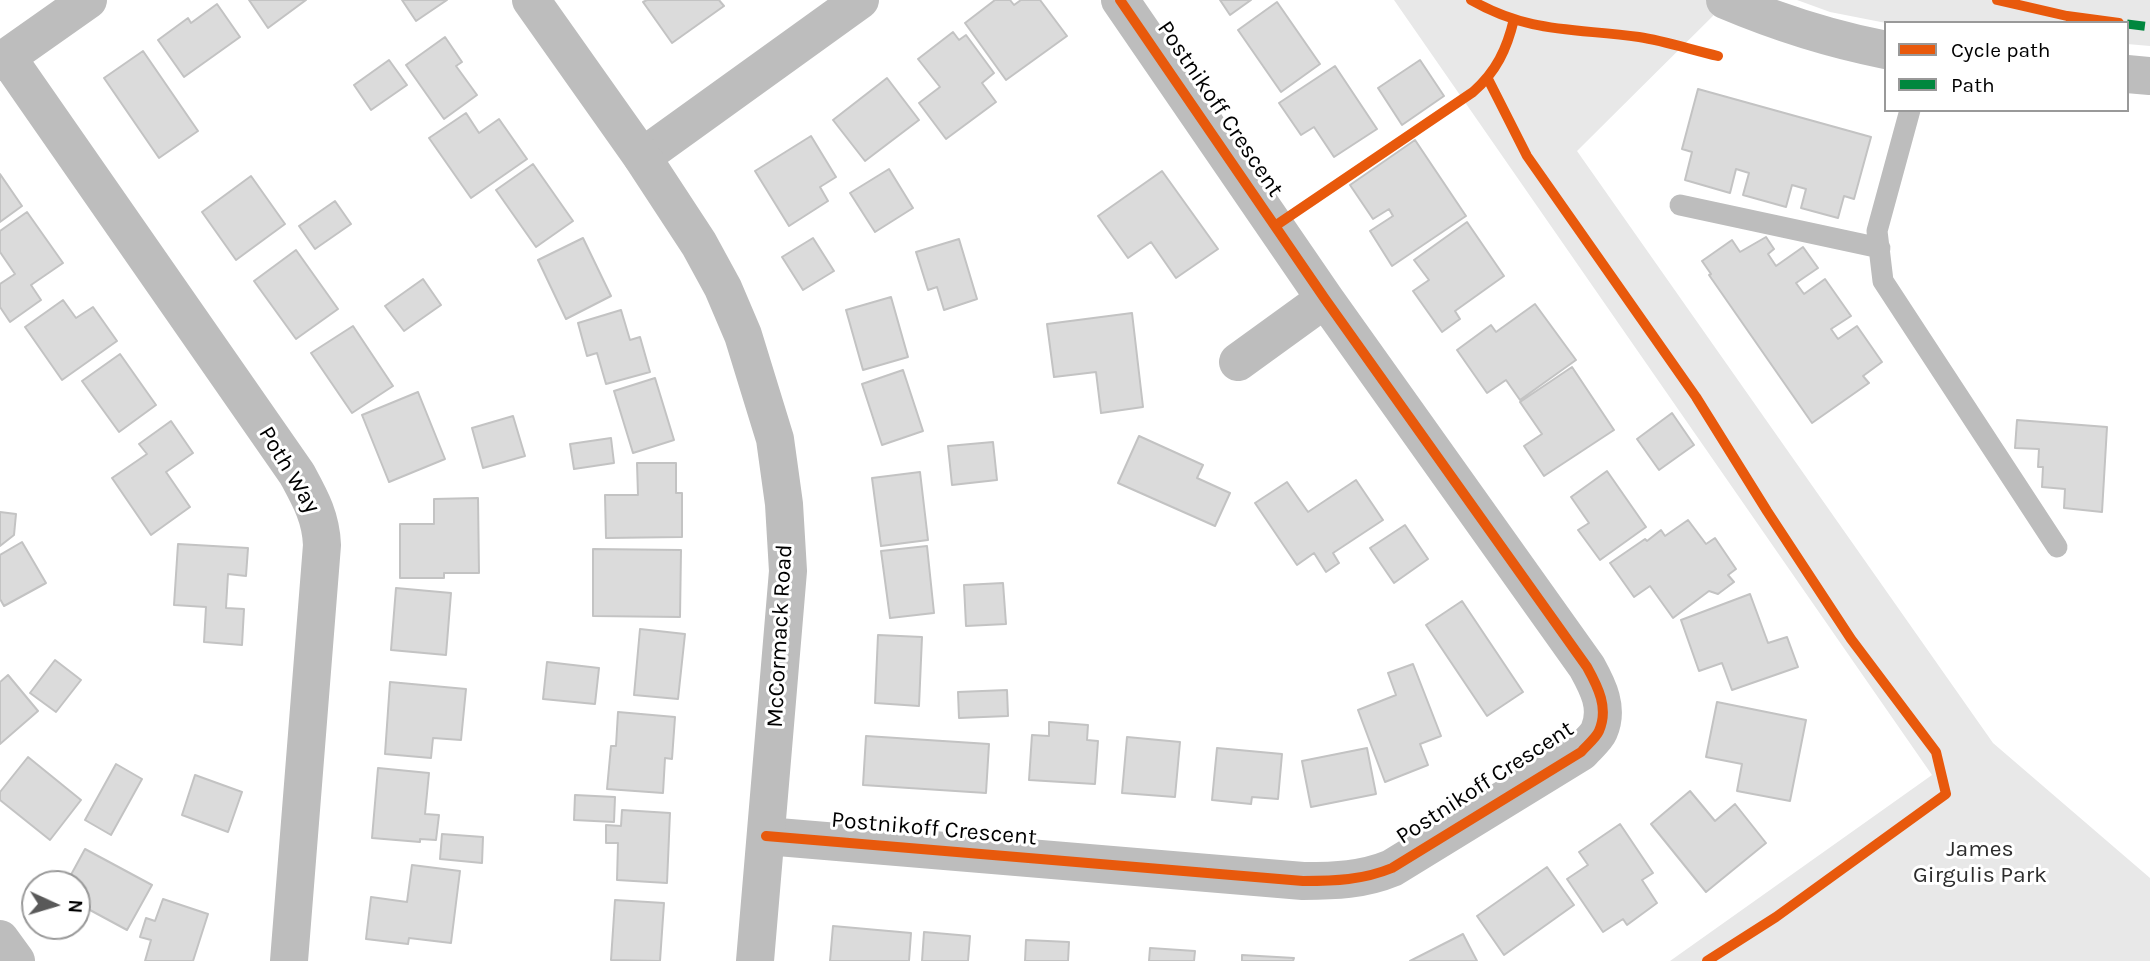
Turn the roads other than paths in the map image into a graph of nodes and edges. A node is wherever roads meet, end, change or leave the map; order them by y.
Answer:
1 (88, 0) edge
2 (531, 0) edge
3 (860, 0) edge
4 (1121, 0) edge
5 (1725, 0) edge
6 (1884, 50) edge
7 (3, 59) edge
8 (2129, 74) edge
9 (2150, 76) edge
10 (1909, 112) edge
11 (642, 157) junction
12 (1680, 205) dead end
13 (1880, 248) junction
14 (1325, 299) junction
15 (1238, 362) dead end
16 (2057, 547) dead end
17 (766, 836) junction
18 (0, 939) edge
19 (16, 961) edge
20 (289, 961) edge
21 (755, 961) edge

1 - 7 street
2 - 11 street, McCormack Road
3 - 11 street
4 - 14 street, Postnikoff Crescent
5 - 6 street
7 - 20 street, Poth Way
8 - 9 street
10 - 13 lane
11 - 17 street, McCormack Road
12 - 13 lane
13 - 16 lane
14 - 15 street
14 - 17 street, Postnikoff Crescent
17 - 21 street, McCormack Road
18 - 19 street

